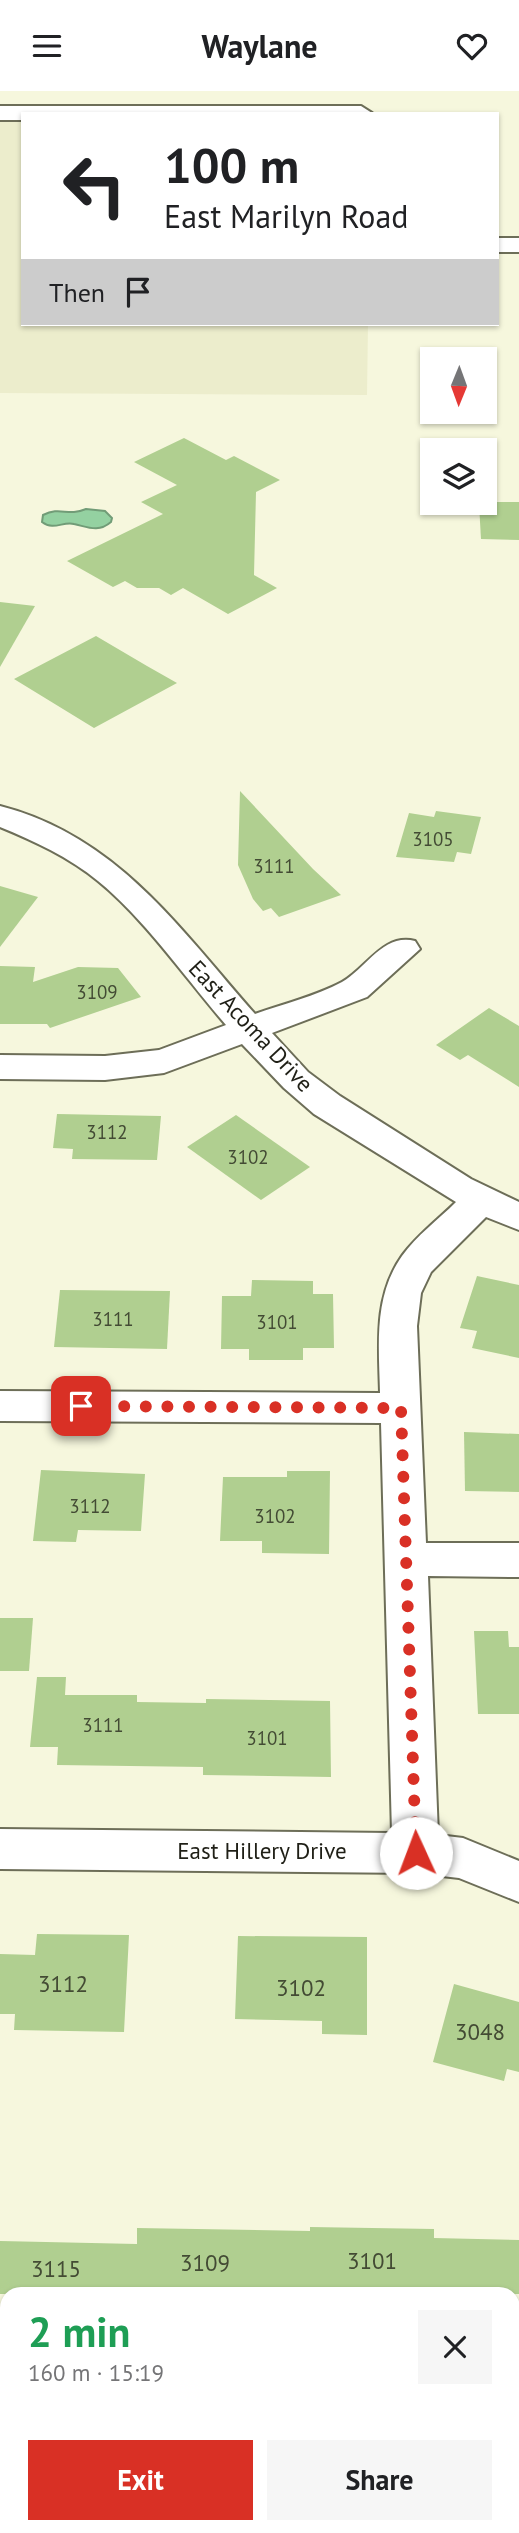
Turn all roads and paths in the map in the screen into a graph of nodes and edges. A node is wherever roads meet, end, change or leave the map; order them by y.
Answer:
1 (361, 91) edge
2 (361, 112) edge
3 (0, 113) edge
4 (21, 113) edge
5 (499, 245) edge
6 (519, 245) edge
7 (0, 816) edge
8 (403, 949) dead end
9 (250, 1031) junction
10 (0, 1067) edge
11 (481, 1200) junction
12 (519, 1217) edge
13 (0, 1406) edge
14 (401, 1408) junction
15 (404, 1559) junction
16 (519, 1560) edge
17 (0, 1849) edge
18 (416, 1853) junction
19 (519, 1882) edge

1 - 2 street
3 - 4 street
5 - 6 street
7 - 9 street, East Acoma Drive
8 - 9 street
9 - 10 street
9 - 11 street, East Acoma Drive
11 - 12 street, East Acoma Drive
11 - 14 street
13 - 14 street
14 - 15 street
15 - 16 street
15 - 18 street
17 - 18 street, East Hillery Drive
18 - 19 street, East Hillery Drive

